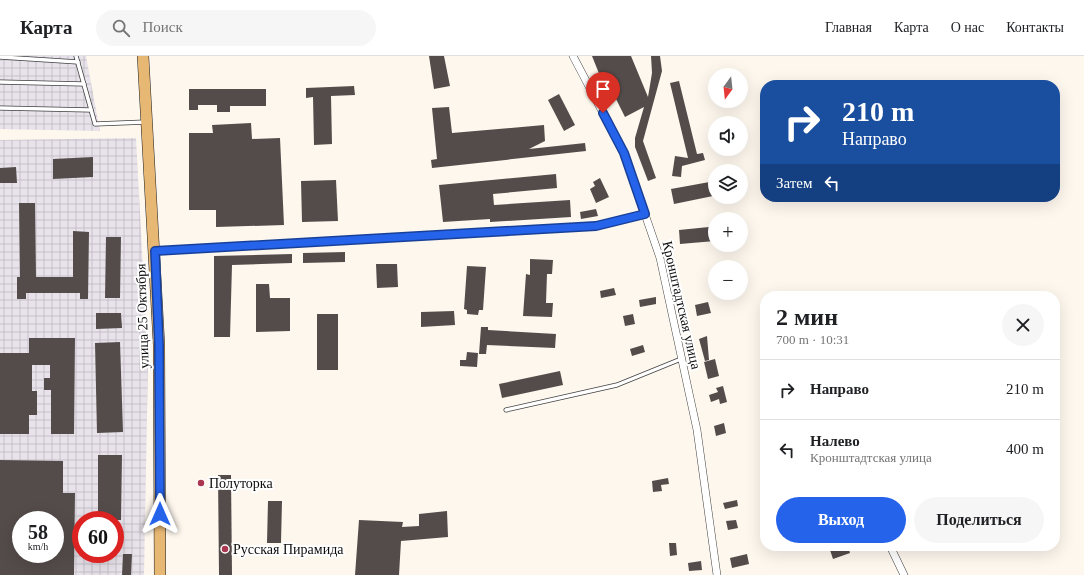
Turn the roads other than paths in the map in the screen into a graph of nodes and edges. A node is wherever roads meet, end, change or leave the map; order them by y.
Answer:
1 (76, 56) edge
2 (143, 56) edge
3 (573, 56) edge
4 (0, 57) edge
5 (78, 62) junction
6 (0, 82) edge
7 (84, 84) junction
8 (0, 108) edge
9 (91, 110) junction
10 (147, 122) junction
11 (645, 214) junction
12 (155, 251) junction
13 (681, 359) junction
14 (506, 410) dead end
15 (892, 551) edge
16 (160, 575) edge
17 (717, 575) edge
18 (904, 575) edge

1 - 5 lane
2 - 10 main road, улица 25 Октября
3 - 11 street, Кронштадтская улица
4 - 5 lane
5 - 7 lane
6 - 7 lane
7 - 9 lane
8 - 9 lane
9 - 10 lane
10 - 12 main road, улица 25 Октября
11 - 12 street
11 - 13 street, Кронштадтская улица
12 - 16 main road, улица 25 Октября
13 - 14 lane
13 - 17 street, Кронштадтская улица
15 - 18 street

